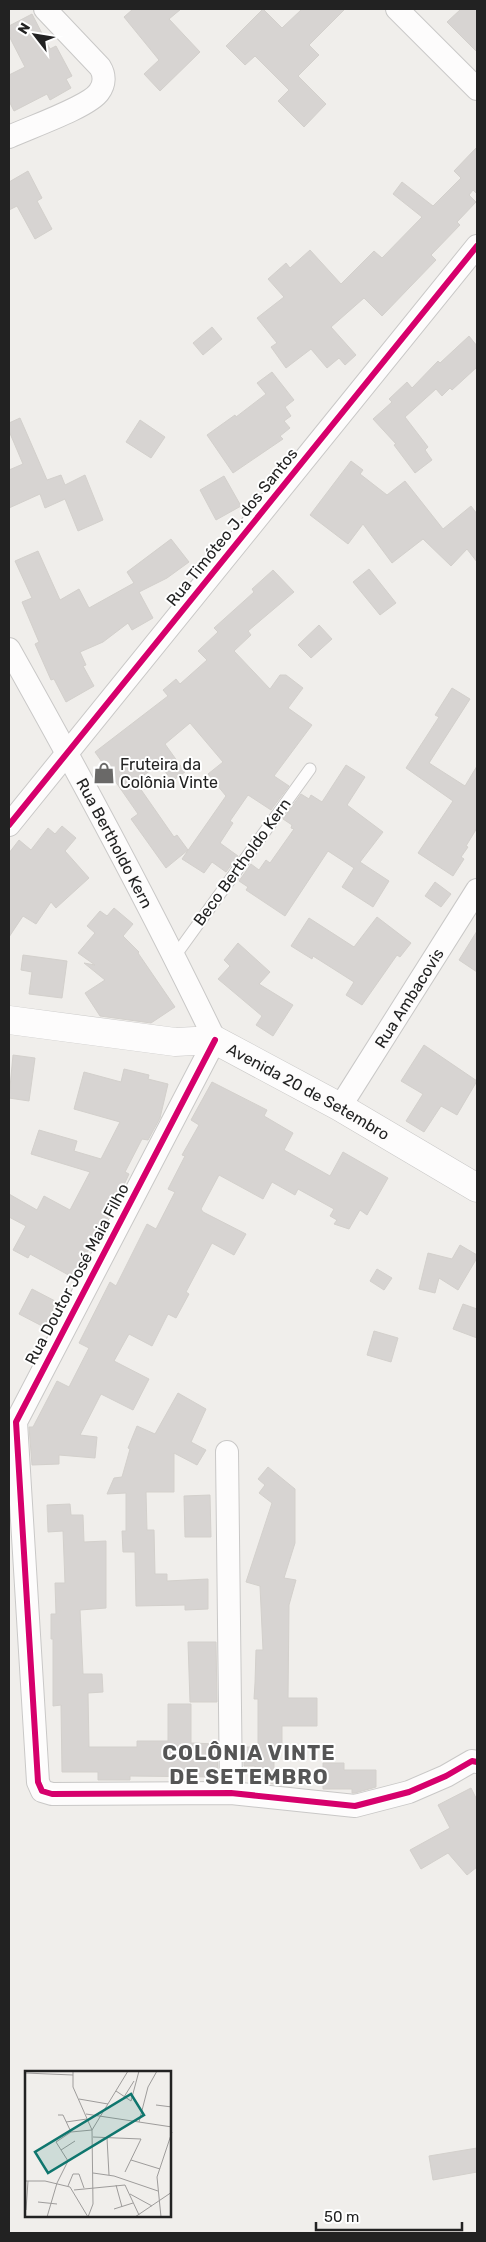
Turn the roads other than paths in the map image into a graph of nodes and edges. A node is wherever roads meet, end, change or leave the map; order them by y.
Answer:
1 (45, 9) edge
2 (397, 9) edge
3 (477, 90) edge
4 (9, 137) edge
5 (477, 246) edge
6 (9, 649) edge
7 (67, 753) junction
8 (310, 769) dead end
9 (9, 825) edge
10 (477, 890) edge
11 (175, 956) junction
12 (9, 1020) edge
13 (215, 1040) junction
14 (340, 1107) junction
15 (477, 1188) edge
16 (12, 1421) edge
17 (227, 1452) dead end
18 (477, 1762) edge
19 (231, 1793) junction

1 - 4 street
2 - 3 street
5 - 7 street, Rua Timóteo J. dos Santos
6 - 7 street, Rua Bertholdo Kern
7 - 9 street, Rua Timóteo J. dos Santos
7 - 11 street, Rua Bertholdo Kern
8 - 11 lane, Beco Bertholdo Kern
10 - 14 street, Rua Ambacovis
11 - 13 street, Rua Bertholdo Kern
12 - 13 street, Avenida 20 de Setembro
13 - 14 street, Avenida 20 de Setembro
13 - 16 street, Rua Doutor José Maia Filho
14 - 15 street, Avenida 20 de Setembro
16 - 19 street, Rua Doutor José Maia Filho
17 - 19 street
18 - 19 street

